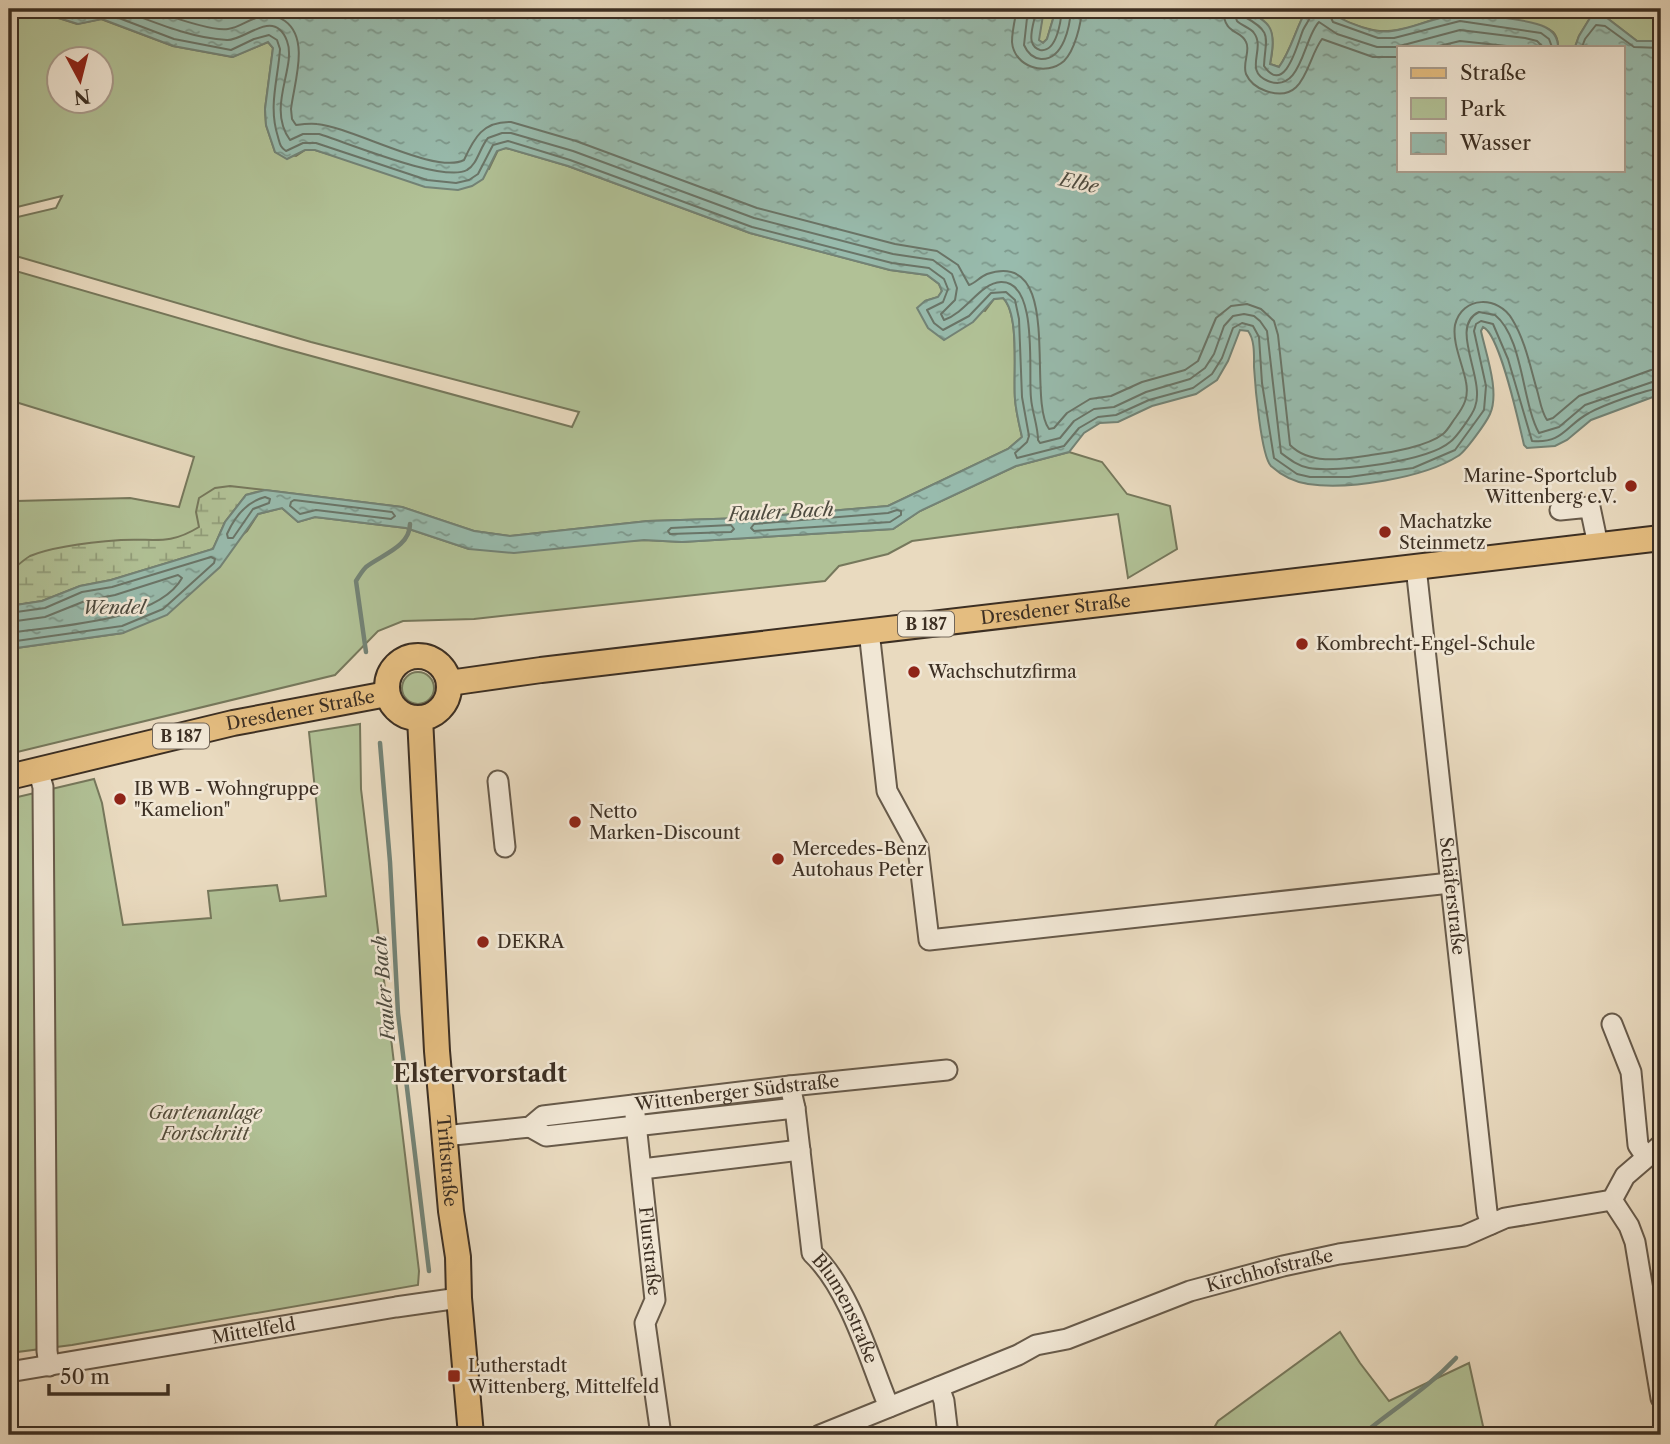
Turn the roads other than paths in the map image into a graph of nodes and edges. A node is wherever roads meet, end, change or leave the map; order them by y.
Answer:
1 (1560, 510) dead end
2 (1661, 538) edge
3 (1598, 545) junction
4 (1416, 567) junction
5 (869, 631) junction
6 (449, 683) junction
7 (387, 694) junction
8 (421, 719) junction
9 (38, 770) junction
10 (9, 777) edge
11 (498, 781) dead end
12 (505, 847) dead end
13 (1450, 883) junction
14 (1612, 1024) dead end
15 (947, 1070) dead end
16 (790, 1086) junction
17 (634, 1105) junction
18 (795, 1108) junction
19 (636, 1126) junction
20 (530, 1127) junction
21 (444, 1136) junction
22 (800, 1150) junction
23 (1654, 1151) edge
24 (642, 1169) junction
25 (1612, 1200) junction
26 (1491, 1224) junction
27 (459, 1298) junction
28 (49, 1366) junction
29 (9, 1372) edge
30 (939, 1387) junction
31 (1661, 1398) edge
32 (889, 1408) junction
33 (471, 1435) edge
34 (661, 1435) edge
35 (820, 1435) edge
36 (948, 1435) edge

1 - 3 street
2 - 3 main road, Dresdener Straße / B 187
3 - 4 main road, Dresdener Straße / B 187
4 - 5 main road, Dresdener Straße / B 187
4 - 13 street, Schäferstraße
5 - 6 main road, Dresdener Straße / B 187
5 - 13 street
6 - 7 main road
6 - 8 main road
7 - 8 main road
7 - 9 main road, Dresdener Straße / B 187
8 - 21 main road, Triftstraße
9 - 10 main road, Dresdener Straße / B 187
9 - 28 street
11 - 12 street
13 - 26 street, Schäferstraße
14 - 23 street
15 - 16 street, Wittenberger Südstraße
16 - 17 street, Wittenberger Südstraße
16 - 18 street, Blumenstraße
17 - 19 street, Flurstraße
17 - 20 street, Wittenberger Südstraße
18 - 19 street, Wittenberger Südstraße
18 - 22 street, Blumenstraße
19 - 20 street, Wittenberger Südstraße
19 - 24 street, Flurstraße
20 - 21 street, Wittenberger Südstraße
21 - 27 main road, Triftstraße
22 - 24 street
22 - 32 street, Blumenstraße
23 - 25 street
24 - 34 street, Flurstraße
25 - 26 street, Kirchhofstraße
25 - 31 street
26 - 30 street, Kirchhofstraße
27 - 28 street, Mittelfeld
27 - 33 main road, Triftstraße
28 - 29 street, Mittelfeld
30 - 32 street, Kirchhofstraße
30 - 36 street
32 - 35 street, Kirchhofstraße

